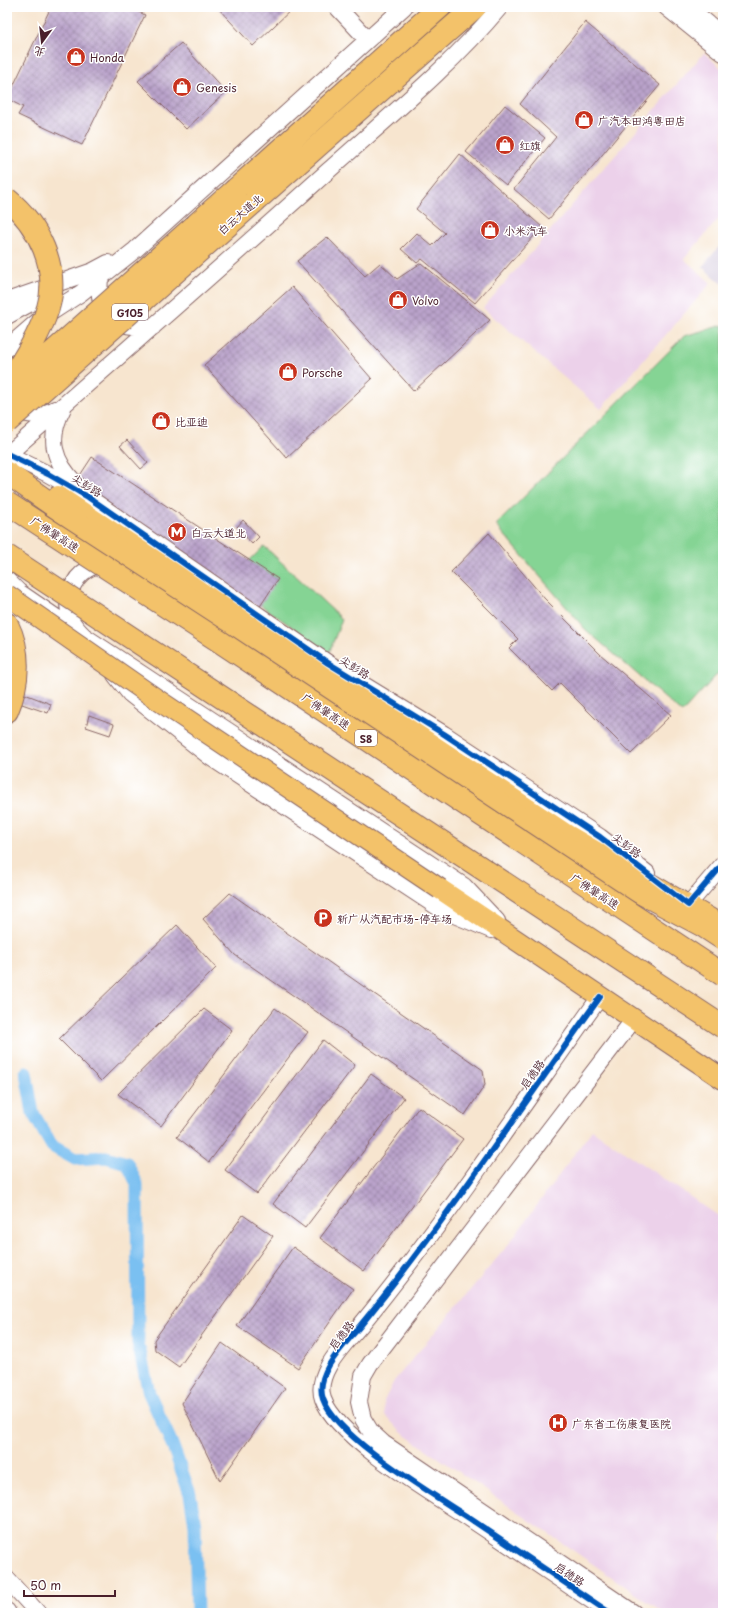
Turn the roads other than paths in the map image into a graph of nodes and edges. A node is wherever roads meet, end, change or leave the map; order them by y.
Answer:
1 (337, 7) edge
2 (404, 7) edge
3 (440, 7) edge
4 (475, 7) edge
5 (500, 7) edge
6 (666, 7) edge
7 (688, 7) edge
8 (723, 36) edge
9 (367, 39) junction
10 (723, 53) edge
11 (7, 199) edge
12 (97, 274) junction
13 (7, 301) edge
14 (7, 316) edge
15 (153, 327) junction
16 (8, 349) edge
17 (7, 386) edge
18 (7, 393) edge
19 (65, 404) junction
20 (7, 405) edge
21 (7, 422) edge
22 (7, 454) edge
23 (7, 463) edge
24 (7, 473) edge
25 (88, 497) junction
26 (7, 503) edge
27 (7, 556) edge
28 (7, 572) edge
29 (154, 576) junction
30 (7, 580) edge
31 (11, 591) edge
32 (7, 624) edge
33 (84, 636) junction
34 (7, 711) edge
35 (569, 836) junction
36 (723, 864) edge
37 (688, 905) junction
38 (718, 931) edge
39 (514, 940) junction
40 (723, 975) edge
41 (600, 997) junction
42 (634, 1019) junction
43 (723, 1027) edge
44 (723, 1079) edge
45 (7, 1580) edge
46 (38, 1613) edge
47 (610, 1613) edge
48 (634, 1613) edge

1 - 9 street
2 - 9 street
3 - 18 highway, 白云大道北 / G105, bridge
4 - 21 highway, 白云大道北 / G105, bridge
5 - 15 street
6 - 10 street
7 - 8 street
9 - 12 street
11 - 17 highway, bridge
12 - 13 street
12 - 14 street
12 - 15 street
12 - 16 street
15 - 19 street
19 - 20 street
19 - 22 street
19 - 25 street
22 - 25 street, 尖彭路
23 - 35 main road
24 - 29 highway
25 - 37 street, 尖彭路
26 - 40 highway, 广佛肇高速 / S8, bridge
27 - 43 highway, bridge
28 - 31 street
29 - 33 street
29 - 38 highway
30 - 31 street
31 - 33 street
31 - 39 main road, bridge
32 - 34 highway
33 - 39 street
33 - 39 street
35 - 37 main road
35 - 38 highway
36 - 37 street
37 - 38 main road, 尖彭路
39 - 41 main road
41 - 42 main road
41 - 47 street, 启德路
42 - 44 main road
42 - 48 street, 启德路
45 - 46 street

